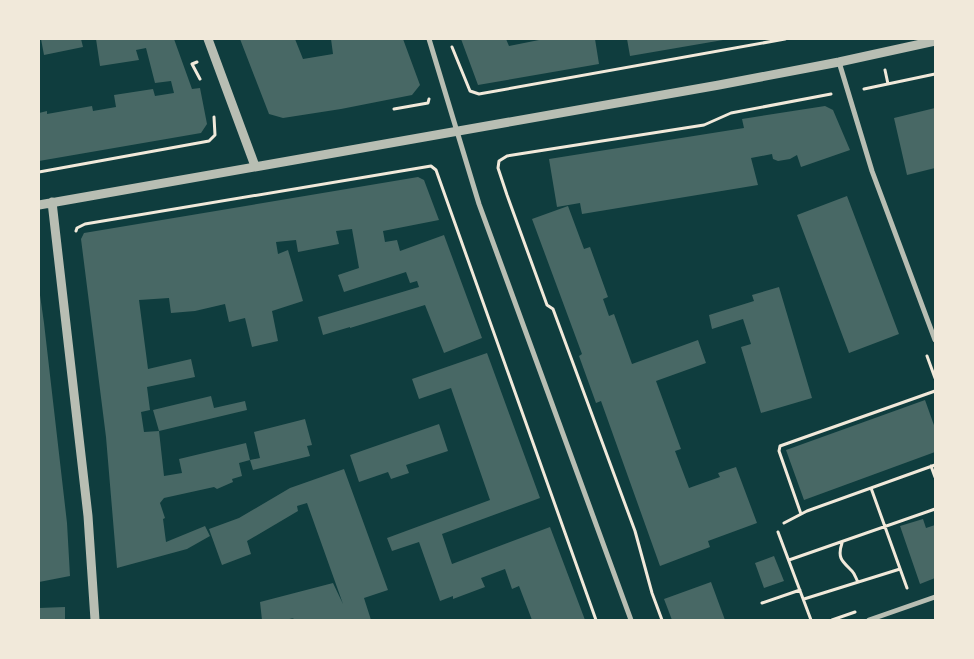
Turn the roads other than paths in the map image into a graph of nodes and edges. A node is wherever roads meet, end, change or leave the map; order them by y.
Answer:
1 (208, 39) edge
2 (428, 39) edge
3 (935, 41) edge
4 (839, 62) junction
5 (457, 132) junction
6 (255, 166) junction
7 (52, 202) junction
8 (39, 205) edge
9 (935, 340) edge
10 (935, 596) edge
11 (95, 620) edge
12 (631, 620) edge
13 (868, 620) edge

1 - 6 street
2 - 5 street
3 - 4 street
4 - 5 street
4 - 9 street
5 - 6 street
5 - 12 street
6 - 7 street
7 - 8 street
7 - 11 street
10 - 13 street

